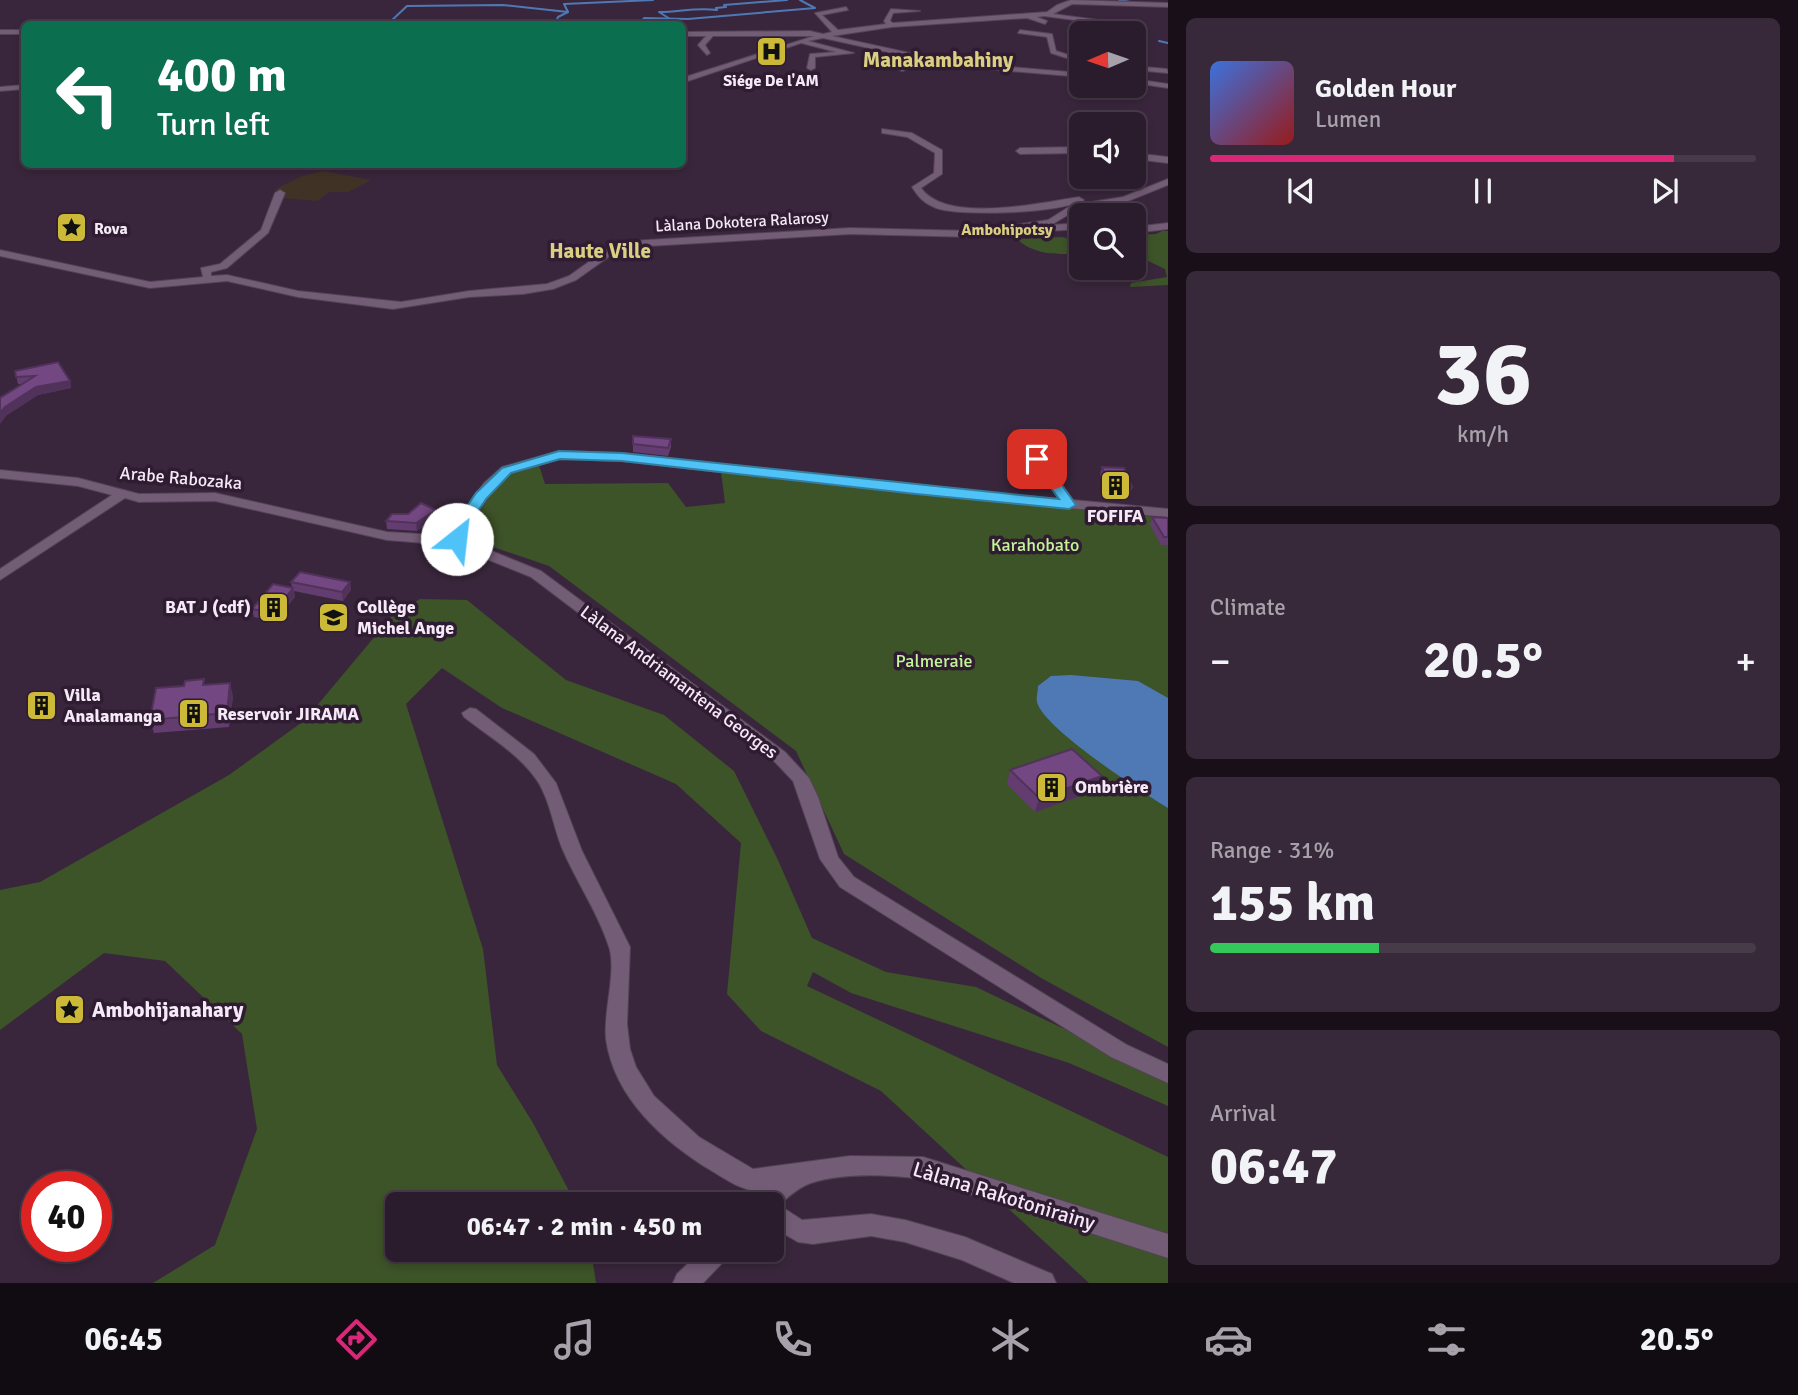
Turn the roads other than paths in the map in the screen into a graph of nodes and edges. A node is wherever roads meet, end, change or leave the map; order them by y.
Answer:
1 (1168, 5) edge
2 (846, 9) dead end
3 (917, 11) dead end
4 (1038, 14) junction
5 (1027, 16) junction
6 (1096, 21) edge
7 (1045, 22) dead end
8 (892, 25) junction
9 (21, 30) edge
10 (835, 31) junction
11 (0, 32) edge
12 (1020, 32) dead end
13 (686, 34) edge
14 (711, 34) junction
15 (823, 35) junction
16 (801, 42) junction
17 (890, 50) junction
18 (866, 52) junction
19 (851, 53) junction
20 (706, 54) dead end
21 (1069, 57) edge
22 (1069, 67) edge
23 (811, 68) dead end
24 (1000, 68) junction
25 (905, 69) dead end
26 (1146, 69) edge
27 (1167, 71) edge
28 (1069, 74) edge
29 (686, 79) edge
30 (1146, 83) edge
31 (1168, 86) edge
32 (21, 87) edge
33 (0, 89) edge
34 (885, 131) dead end
35 (1020, 150) dead end
36 (1069, 150) edge
37 (1146, 157) edge
38 (1168, 160) edge
39 (1165, 185) edge
40 (280, 193) dead end
41 (1090, 203) edge
42 (1098, 203) edge
43 (1069, 211) edge
44 (1168, 226) edge
45 (1069, 227) edge
46 (1146, 229) edge
47 (1002, 230) junction
48 (0, 253) edge
49 (208, 278) junction
50 (1040, 444) dead end
51 (0, 474) edge
52 (121, 495) junction
53 (1069, 505) junction
54 (1168, 513) edge
55 (450, 539) junction
56 (0, 576) edge
57 (470, 713) dead end
58 (1168, 1074) edge
59 (806, 1174) junction
60 (780, 1192) edge
61 (784, 1222) edge
62 (1168, 1246) edge
63 (706, 1262) edge
64 (686, 1283) edge
65 (1043, 1283) edge

1 - 4 street
2 - 10 street
3 - 8 street
4 - 5 street
4 - 6 street
5 - 7 street
5 - 8 street
8 - 10 street
9 - 11 street
10 - 15 street
12 - 21 street
13 - 14 street
14 - 15 street
14 - 20 street
15 - 16 street
15 - 17 street
16 - 19 street
16 - 29 street
17 - 18 street
17 - 24 street
18 - 19 street
18 - 25 street
19 - 23 street
22 - 24 street
24 - 28 street
26 - 27 street
30 - 31 street
32 - 33 street
34 - 41 street
35 - 36 street
37 - 38 street
39 - 42 street
40 - 49 street
43 - 47 street
44 - 46 street
45 - 47 street
47 - 49 street, Làlana Dokotera Ralarosy
48 - 49 street, Làlana Dokotera Ralarosy
50 - 53 street
51 - 52 street, Arabe Rabozaka
52 - 55 street, Arabe Rabozaka
52 - 56 street
53 - 54 street
53 - 55 street
55 - 58 street, Làlana Andriamantena Georges
57 - 59 street
59 - 60 street, Làlana Rakotonirainy
59 - 62 street, Làlana Rakotonirainy
61 - 65 street
63 - 64 street

